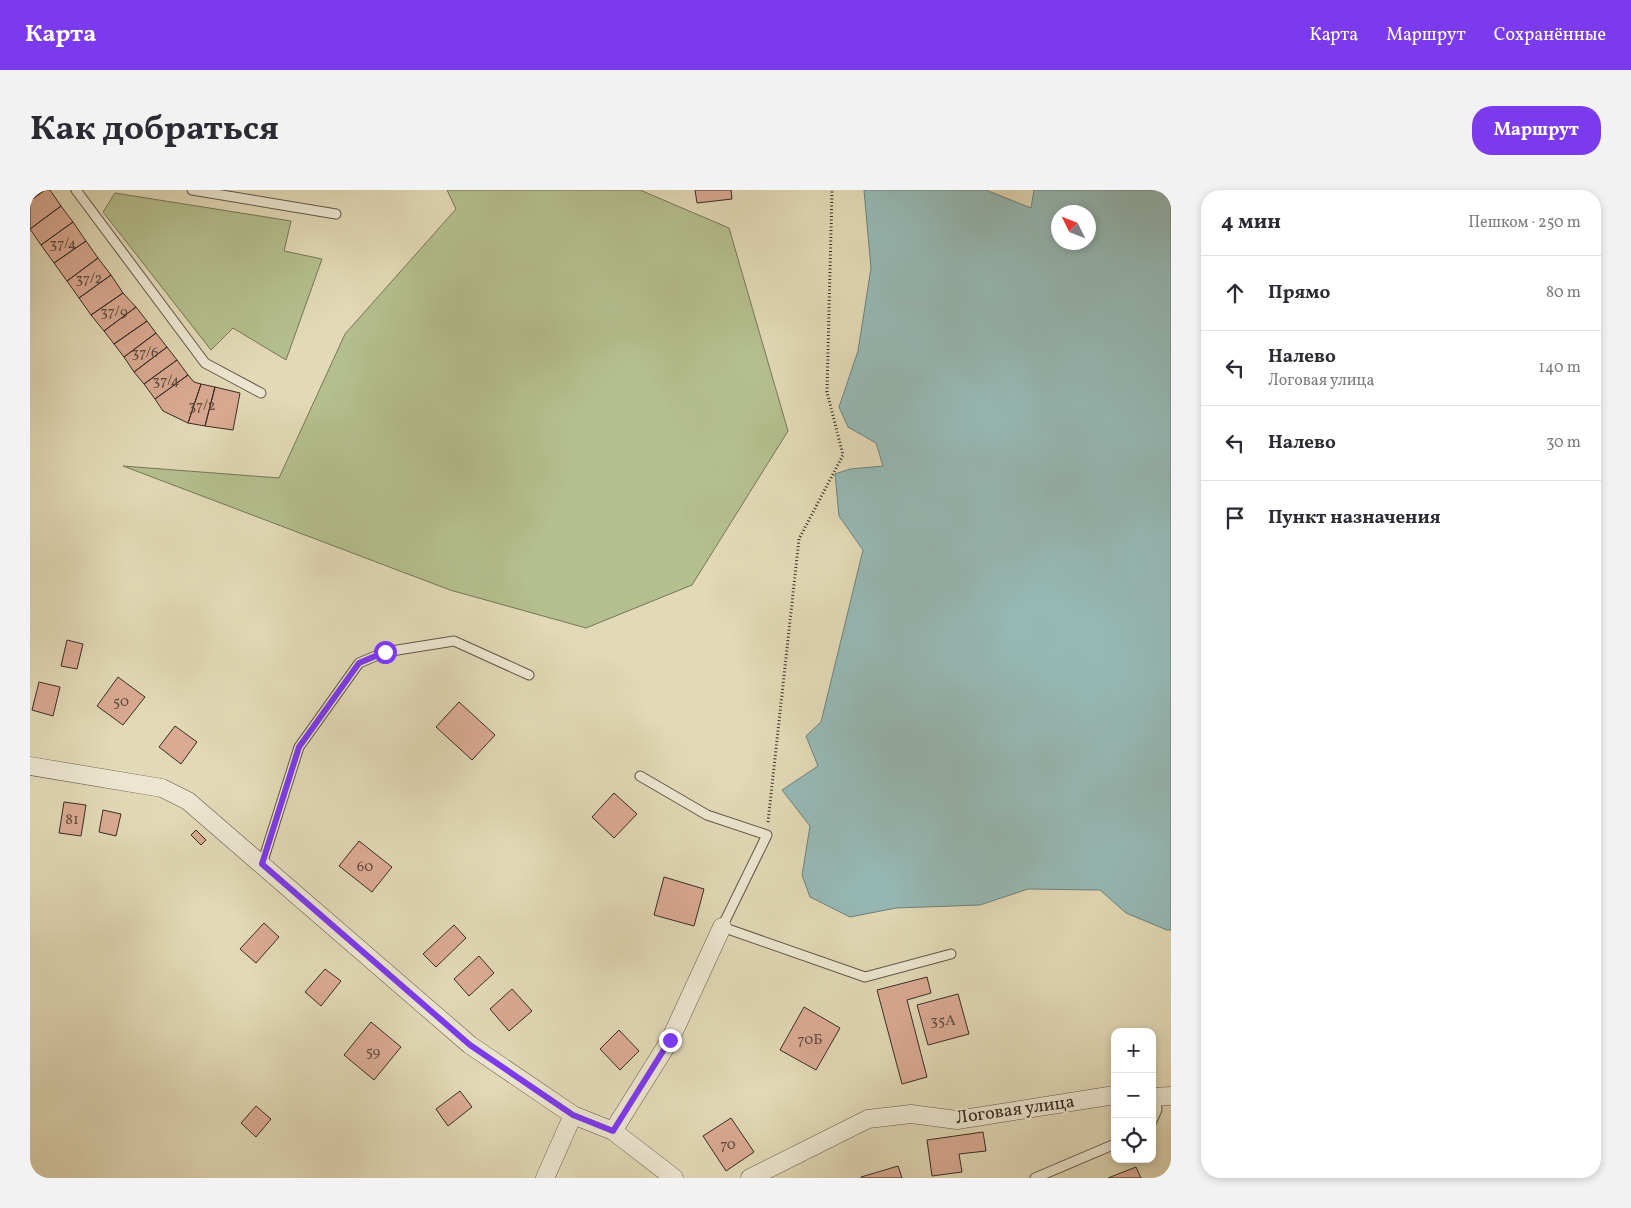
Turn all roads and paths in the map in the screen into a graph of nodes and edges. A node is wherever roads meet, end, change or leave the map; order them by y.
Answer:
1 (76, 190) edge
2 (192, 190) edge
3 (832, 190) edge
4 (336, 214) dead end
5 (261, 392) dead end
6 (529, 675) dead end
7 (30, 766) edge
8 (640, 776) dead end
9 (767, 835) junction
10 (262, 864) junction
11 (722, 927) junction
12 (951, 954) dead end
13 (1111, 1096) edge
14 (1160, 1097) edge
15 (573, 1115) junction
16 (1153, 1118) edge
17 (613, 1131) junction
18 (1111, 1146) edge
19 (545, 1178) edge
20 (674, 1178) edge
21 (750, 1178) edge
22 (1035, 1178) edge

1 - 5 lane
2 - 4 lane
3 - 9 path
6 - 10 lane
7 - 10 street
8 - 9 lane
9 - 11 lane
10 - 15 street
11 - 12 lane
11 - 17 street
13 - 21 street, Логовая улица
14 - 16 lane
15 - 17 street
15 - 19 street
17 - 20 street
18 - 22 lane

